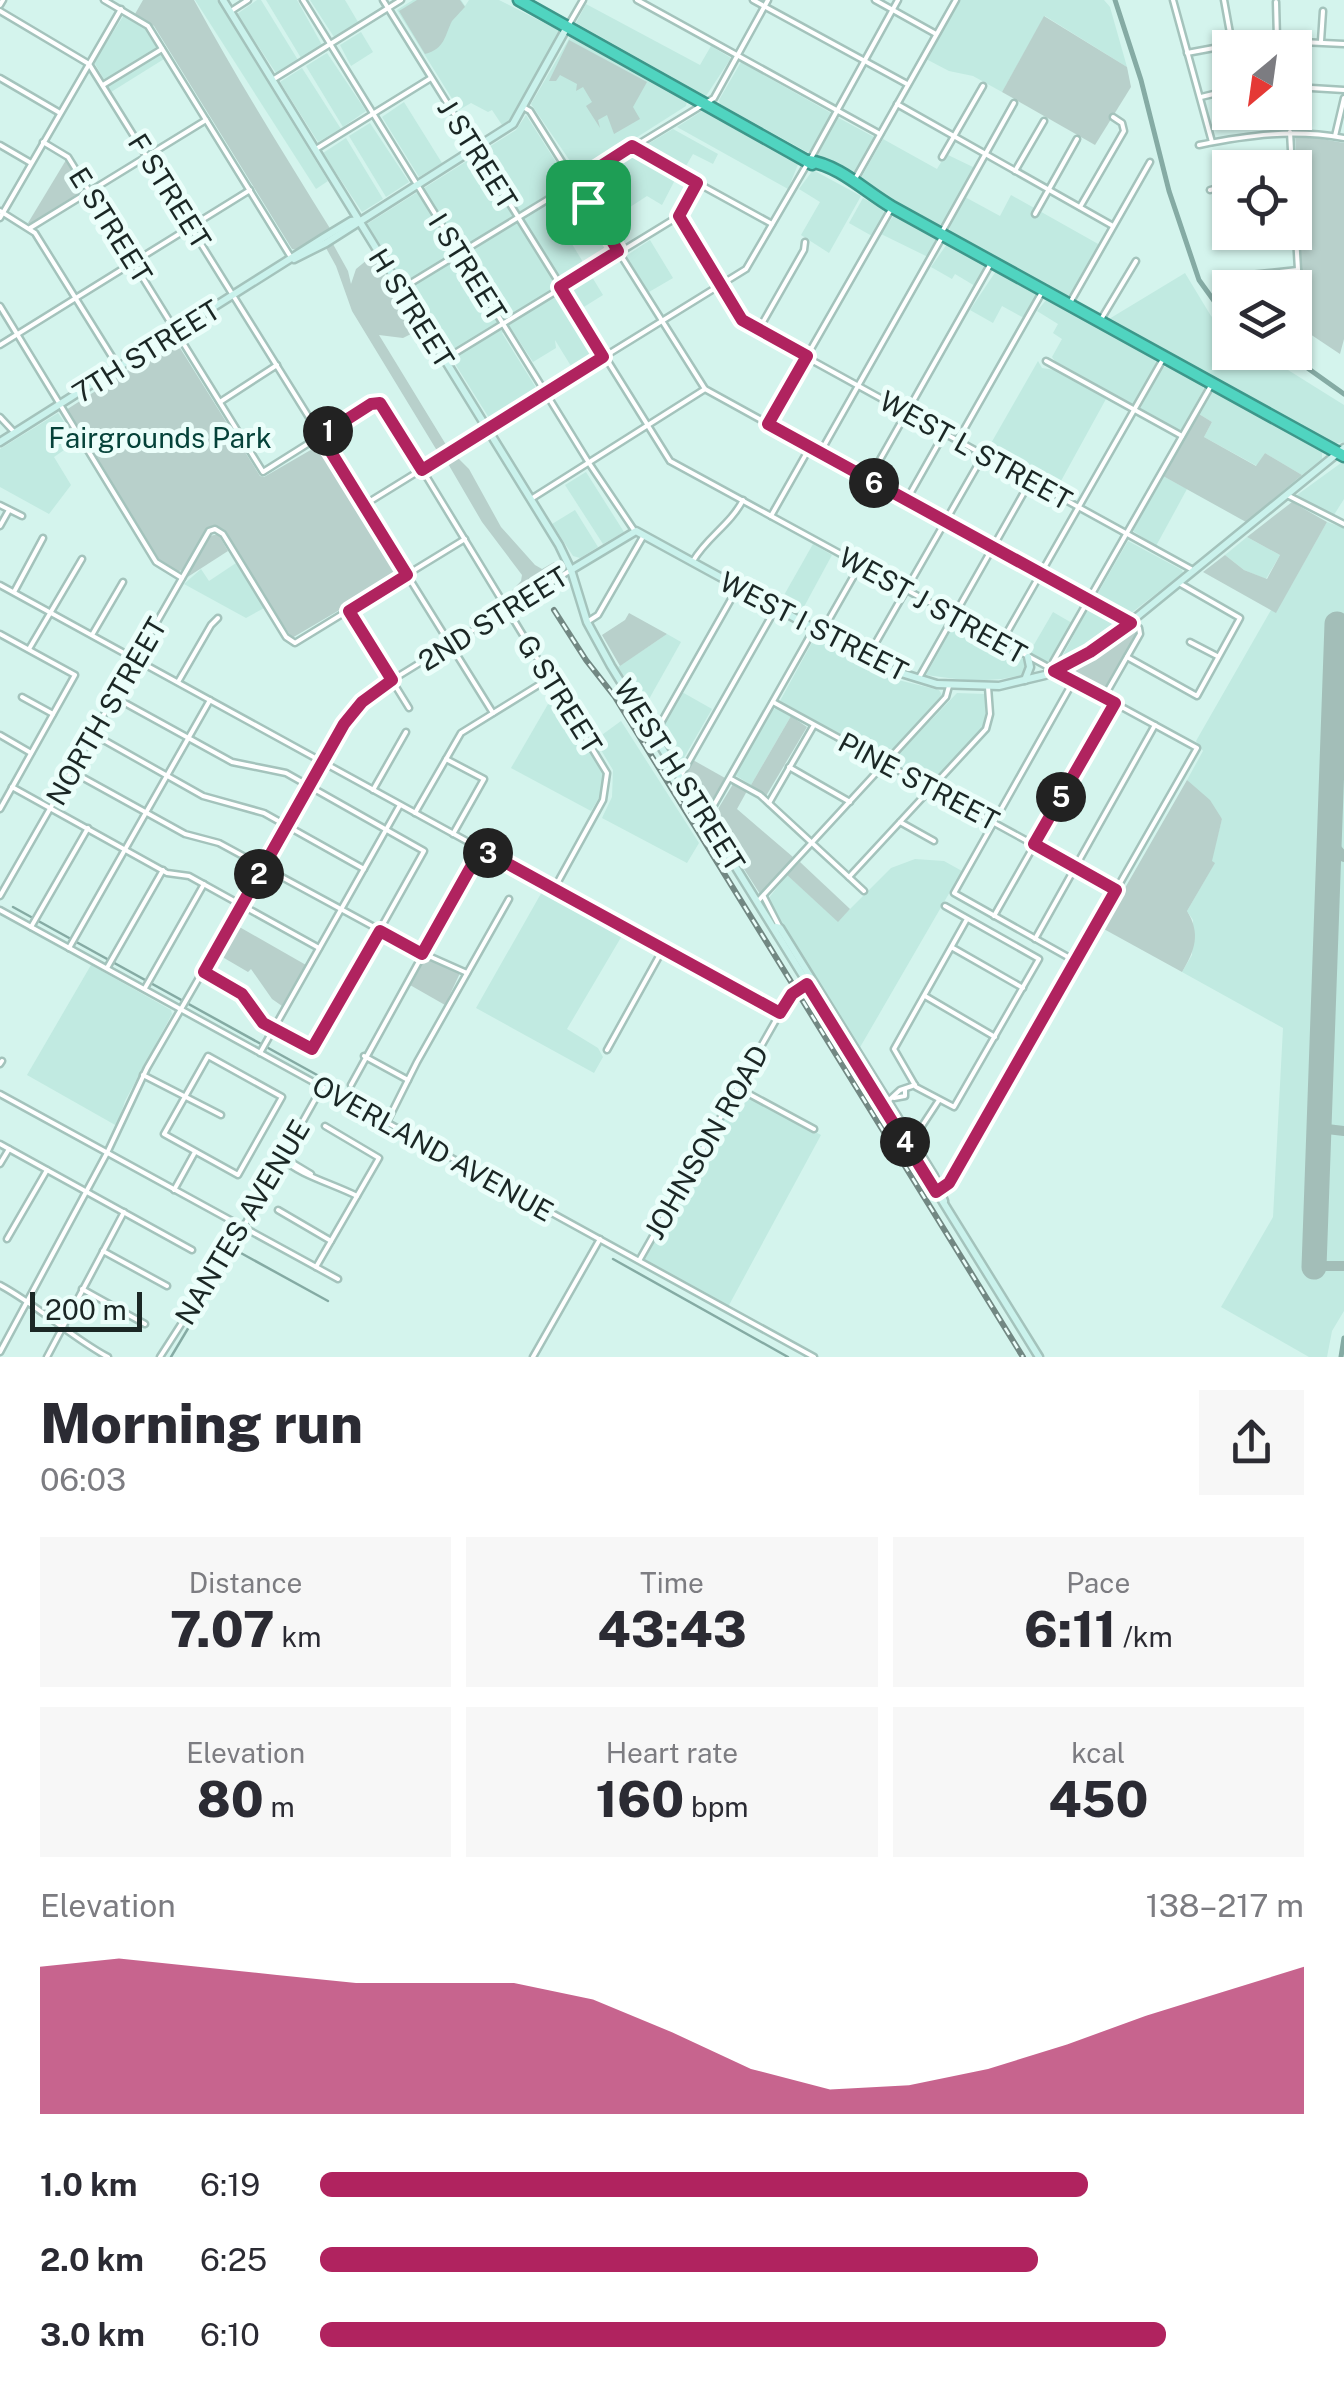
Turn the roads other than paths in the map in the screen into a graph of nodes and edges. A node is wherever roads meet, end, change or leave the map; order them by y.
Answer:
1 (104, 0) edge
2 (224, 0) edge
3 (248, 0) edge
4 (303, 0) edge
5 (383, 0) edge
6 (401, 0) edge
7 (519, 0) edge
8 (583, 0) edge
9 (636, 0) edge
10 (753, 0) edge
11 (768, 0) edge
12 (875, 0) edge
13 (898, 0) edge
14 (956, 0) edge
15 (1173, 0) edge
16 (1224, 0) edge
17 (1276, 2) edge
18 (1, 5) edge
19 (764, 6) junction
20 (388, 8) junction
21 (120, 10) junction
22 (893, 10) junction
23 (1323, 11) dead end
24 (230, 12) junction
25 (567, 27) junction
26 (1229, 30) edge
27 (1277, 30) edge
28 (937, 34) junction
29 (1312, 41) edge
30 (1321, 41) junction
31 (330, 44) junction
32 (1344, 44) edge
33 (1212, 48) edge
34 (162, 49) junction
35 (1188, 53) junction
36 (738, 56) junction
37 (864, 61) junction
38 (89, 64) junction
39 (0, 78) edge
40 (431, 78) junction
41 (274, 79) junction
42 (908, 85) junction
43 (103, 86) junction
44 (984, 86) dead end
45 (1312, 88) edge
46 (1344, 90) edge
47 (1212, 94) edge
48 (1200, 97) junction
49 (1344, 98) edge
50 (706, 103) junction
51 (1014, 103) dead end
52 (897, 104) junction
53 (523, 107) junction
54 (837, 110) junction
55 (60, 112) junction
56 (374, 114) junction
57 (1114, 117) dead end
58 (206, 120) junction
59 (1044, 120) dead end
60 (1290, 132) junction
61 (880, 134) junction
62 (1335, 136) junction
63 (954, 137) junction
64 (1344, 138) edge
65 (1077, 140) dead end
66 (44, 142) junction
67 (1212, 142) junction
68 (0, 145) edge
69 (632, 146) junction
70 (1198, 146) dead end
71 (475, 149) junction
72 (315, 150) junction
73 (1291, 150) edge
74 (985, 155) junction
75 (148, 156) junction
76 (942, 157) dead end
77 (809, 161) junction
78 (1150, 162) dead end
79 (32, 163) junction
80 (1015, 171) junction
81 (576, 182) junction
82 (697, 183) junction
83 (417, 184) junction
84 (852, 184) junction
85 (250, 190) junction
86 (1048, 190) junction
87 (90, 192) junction
88 (892, 206) junction
89 (1080, 207) junction
90 (1, 214) edge
91 (1035, 214) dead end
92 (679, 216) junction
93 (517, 218) junction
94 (358, 220) junction
95 (772, 224) junction
96 (192, 226) junction
97 (1113, 226) junction
98 (30, 228) junction
99 (942, 234) junction
100 (804, 242) dead end
101 (1297, 250) edge
102 (618, 251) junction
103 (459, 254) junction
104 (292, 260) junction
105 (1136, 260) dead end
106 (992, 261) junction
107 (134, 262) junction
108 (1298, 270) edge
109 (720, 286) junction
110 (560, 287) junction
111 (401, 290) junction
112 (1043, 290) junction
113 (234, 296) junction
114 (75, 298) junction
115 (1069, 304) junction
116 (0, 306) edge
117 (662, 321) junction
118 (1100, 321) junction
119 (502, 323) junction
120 (758, 330) junction
121 (177, 332) junction
122 (17, 334) junction
123 (0, 344) edge
124 (807, 356) junction
125 (1164, 356) junction
126 (603, 357) junction
127 (444, 360) junction
128 (1046, 362) dead end
129 (278, 365) junction
130 (119, 368) junction
131 (1212, 384) junction
132 (860, 386) junction
133 (705, 389) junction
134 (546, 393) junction
135 (220, 402) junction
136 (60, 404) junction
137 (1134, 410) junction
138 (908, 412) junction
139 (0, 418) edge
140 (768, 424) junction
141 (646, 427) junction
142 (488, 430) junction
143 (945, 432) junction
144 (14, 433) junction
145 (321, 436) junction
146 (1182, 436) junction
147 (958, 440) junction
148 (0, 442) edge
149 (810, 447) junction
150 (820, 452) junction
151 (1342, 452) edge
152 (984, 454) junction
153 (670, 461) joint
154 (588, 463) junction
155 (422, 470) junction
156 (869, 480) junction
157 (1031, 480) junction
158 (1287, 495) junction
159 (531, 499) junction
160 (743, 500) junction
161 (906, 500) junction
162 (0, 504) edge
163 (364, 506) junction
164 (1079, 508) junction
165 (9, 510) junction
166 (22, 516) dead end
167 (771, 516) junction
168 (945, 522) junction
169 (1344, 524) edge
170 (0, 526) edge
171 (640, 533) junction
172 (1126, 534) junction
173 (43, 538) dead end
174 (465, 539) junction
175 (992, 548) junction
176 (82, 558) dead end
177 (692, 562) junction
178 (860, 565) junction
179 (571, 570) junction
180 (1194, 571) junction
181 (1040, 574) junction
182 (407, 575) junction
183 (182, 578) junction
184 (124, 582) dead end
185 (1178, 583) junction
186 (0, 585) edge
187 (738, 587) junction
188 (906, 590) junction
189 (14, 592) junction
190 (1087, 600) junction
191 (776, 608) junction
192 (508, 609) junction
193 (349, 611) junction
194 (50, 612) junction
195 (954, 616) junction
196 (218, 618) dead end
197 (587, 622) junction
198 (1131, 623) junction
199 (818, 631) junction
200 (0, 634) edge
201 (92, 635) junction
202 (1190, 642) dead end
203 (1001, 643) junction
204 (450, 644) junction
205 (29, 650) junction
206 (1126, 657) junction
207 (1218, 657) junction
208 (1028, 658) junction
209 (135, 659) junction
210 (867, 659) junction
211 (1054, 671) junction
212 (550, 678) junction
213 (392, 680) junction
214 (918, 680) junction
215 (1074, 680) junction
216 (178, 682) junction
217 (1024, 682) junction
218 (949, 686) junction
219 (988, 687) junction
220 (22, 697) dead end
221 (114, 697) junction
222 (1104, 697) junction
223 (210, 700) junction
224 (773, 702) junction
225 (1115, 703) junction
226 (409, 708) dead end
227 (493, 713) junction
228 (52, 714) junction
229 (814, 724) junction
230 (1155, 725) junction
231 (406, 732) dead end
232 (92, 734) junction
233 (0, 735) edge
234 (654, 735) junction
235 (188, 738) junction
236 (31, 753) junction
237 (445, 758) junction
238 (323, 762) junction
239 (885, 763) junction
240 (790, 767) junction
241 (71, 771) junction
242 (167, 775) junction
243 (680, 777) junction
244 (729, 778) junction
245 (310, 786) junction
246 (12, 787) junction
247 (932, 788) junction
248 (374, 790) junction
249 (850, 802) junction
250 (768, 803) junction
251 (400, 805) junction
252 (0, 808) edge
253 (50, 808) junction
254 (146, 812) junction
255 (415, 813) junction
256 (706, 820) junction
257 (993, 821) junction
258 (900, 822) junction
259 (286, 826) junction
260 (88, 828) junction
261 (387, 828) junction
262 (454, 834) junction
263 (934, 841) dead end
264 (812, 843) junction
265 (1034, 844) junction
266 (126, 849) junction
267 (481, 849) junction
268 (1075, 866) junction
269 (263, 867) junction
270 (364, 869) junction
271 (162, 870) junction
272 (849, 877) junction
273 (204, 884) junction
274 (554, 889) junction
275 (1116, 890) junction
276 (864, 891) dead end
277 (0, 896) edge
278 (760, 898) junction
279 (509, 899) dead end
280 (242, 904) junction
281 (944, 906) dead end
282 (0, 910) edge
283 (341, 910) junction
284 (994, 917) junction
285 (968, 919) junction
286 (31, 927) junction
287 (380, 931) junction
288 (1034, 940) junction
289 (952, 947) junction
290 (69, 948) junction
291 (320, 948) junction
292 (663, 949) junction
293 (422, 954) junction
294 (1075, 961) junction
295 (107, 968) junction
296 (204, 972) junction
297 (467, 973) junction
298 (810, 982) junction
299 (1022, 988) junction
300 (144, 989) junction
301 (924, 995) junction
302 (182, 1010) junction
303 (780, 1013) junction
304 (274, 1029) junction
305 (994, 1036) junction
306 (607, 1050) dead end
307 (260, 1053) junction
308 (364, 1056) junction
309 (143, 1075) junction
310 (408, 1080) junction
311 (351, 1085) dead end
312 (322, 1086) junction
313 (913, 1086) junction
314 (738, 1088) junction
315 (0, 1094) edge
316 (186, 1096) junction
317 (939, 1099) junction
318 (888, 1102) junction
319 (221, 1115) dead end
320 (386, 1122) junction
321 (326, 1126) dead end
322 (814, 1129) dead end
323 (920, 1130) dead end
324 (0, 1144) edge
325 (9, 1149) junction
326 (196, 1152) junction
327 (107, 1153) junction
328 (282, 1158) junction
329 (0, 1164) edge
330 (48, 1171) junction
331 (174, 1190) junction
332 (86, 1191) junction
333 (939, 1191) junction
334 (357, 1196) junction
335 (278, 1210) dead end
336 (124, 1212) junction
337 (243, 1228) junction
338 (600, 1239) junction
339 (7, 1240) dead end
340 (331, 1241) junction
341 (192, 1250) dead end
342 (103, 1251) junction
343 (639, 1260) junction
344 (316, 1267) junction
345 (338, 1279) dead end
346 (0, 1285) edge
347 (167, 1286) dead end
348 (82, 1289) junction
349 (26, 1300) junction
350 (145, 1324) dead end
351 (61, 1328) junction
352 (0, 1352) edge
353 (46, 1357) edge
354 (108, 1357) edge
355 (160, 1357) edge
356 (533, 1357) edge
357 (814, 1357) edge
358 (1038, 1357) edge

1 - 21 street
2 - 24 street, H STREET
3 - 24 street
4 - 31 street, I STREET
5 - 20 street, J STREET
6 - 20 street
7 - 25 highway
8 - 25 street
9 - 36 street
10 - 19 street
11 - 19 street
12 - 22 street
13 - 22 street
14 - 28 street
15 - 35 street
16 - 26 street
17 - 27 street
18 - 38 street, F STREET
19 - 36 street
19 - 37 street
20 - 31 street
20 - 40 street, J STREET
21 - 34 street
21 - 38 street
22 - 28 street
22 - 37 street
23 - 30 street
24 - 41 street, H STREET
25 - 50 highway
25 - 53 street, 7TH STREET
28 - 42 street
29 - 30 street
30 - 32 street
31 - 41 street
31 - 56 street, I STREET
33 - 35 street
34 - 43 street
34 - 58 street
35 - 48 street
36 - 50 street
36 - 54 street
37 - 42 street
37 - 54 street
38 - 43 street, F STREET
38 - 55 street
39 - 55 street
40 - 56 street
40 - 71 street, J STREET
41 - 72 street, H STREET
42 - 52 street
43 - 75 street, F STREET
44 - 63 street
45 - 46 street
47 - 48 street
48 - 67 street
49 - 62 street
50 - 69 street
50 - 77 highway
51 - 74 street
52 - 61 street
52 - 63 street
53 - 71 street, 7TH STREET
53 - 81 street
54 - 61 street
54 - 77 street
55 - 66 street
56 - 72 street
56 - 83 street, I STREET
57 - 89 street
58 - 75 street
58 - 85 street
59 - 80 street
60 - 62 street
60 - 67 street
60 - 73 street
61 - 84 street
62 - 64 street
63 - 74 street
63 - 76 street
65 - 86 street
66 - 79 street
66 - 87 street, E STREET
67 - 70 street
68 - 79 street, E STREET
69 - 81 street
69 - 82 street
71 - 83 street, 7TH STREET
71 - 93 street, J STREET
72 - 94 street, H STREET
74 - 80 street
74 - 99 street
75 - 87 street
75 - 96 street, F STREET
77 - 84 highway
77 - 84 highway
77 - 95 street
78 - 97 street
79 - 90 street
80 - 86 street
81 - 93 street
81 - 102 street
82 - 92 street
82 - 95 street
83 - 94 street, 7TH STREET
83 - 103 street, I STREET
84 - 88 highway
85 - 96 street
85 - 104 street
86 - 89 street
86 - 91 street
87 - 98 street
87 - 107 street, E STREET
88 - 99 highway
88 - 124 street
89 - 97 street
90 - 98 street
92 - 102 street
92 - 109 street, WEST L STREET
93 - 103 street
93 - 110 street, J STREET
94 - 104 street, 7TH STREET
94 - 111 street, H STREET
95 - 109 street
96 - 107 street
96 - 113 street, F STREET
97 - 115 street
98 - 114 street
99 - 106 highway
99 - 132 street
100 - 120 street
101 - 108 street
102 - 110 street
102 - 117 street
103 - 111 street
103 - 119 street, I STREET
104 - 113 street, 7TH STREET
105 - 118 street
106 - 112 highway
106 - 138 street
107 - 114 street
107 - 121 street, E STREET
109 - 117 street
109 - 120 street, WEST L STREET
110 - 119 street
110 - 126 street, J STREET
111 - 127 street, H STREET
112 - 115 highway
112 - 147 street
113 - 121 street, 7TH STREET
113 - 129 street, F STREET
114 - 122 street
114 - 130 street
115 - 118 highway
116 - 122 street
117 - 126 street
117 - 133 street
118 - 125 highway
119 - 127 street
119 - 134 street, I STREET
120 - 124 street, WEST L STREET
121 - 130 street, 7TH STREET
121 - 135 street, E STREET
122 - 123 street
122 - 136 street
124 - 132 street, WEST L STREET
124 - 140 street
125 - 131 highway
125 - 137 street
126 - 134 street
126 - 141 street, J STREET
127 - 142 street, H STREET
128 - 137 street
129 - 135 street
129 - 145 street, F STREET
130 - 136 street, 7TH STREET
131 - 146 street
131 - 151 highway
132 - 138 street, WEST L STREET
132 - 150 street
133 - 140 street
133 - 141 street
134 - 142 street
134 - 154 street, I STREET
135 - 145 street, E STREET
136 - 144 street, 7TH STREET
136 - 183 street
137 - 146 street
137 - 164 street
138 - 143 street, WEST L STREET
138 - 156 street
139 - 144 street
140 - 149 street
141 - 153 street, J STREET
141 - 154 street
142 - 155 street
142 - 159 street, H STREET
143 - 147 street, WEST L STREET
143 - 161 street
144 - 148 street, 7TH STREET
145 - 155 street, G STREET
145 - 163 street, F STREET
146 - 172 street
147 - 152 street, WEST L STREET
149 - 150 street
149 - 167 street
150 - 156 street
151 - 158 street, WEST I STREET
152 - 157 street, WEST L STREET
152 - 168 street
153 - 160 street, WEST J STREET
154 - 159 street
154 - 171 street, I STREET
155 - 163 street
155 - 174 street, G STREET
156 - 161 street
157 - 164 street, WEST L STREET
157 - 175 street
158 - 169 street
158 - 180 street, WEST I STREET
159 - 179 street, H STREET
160 - 167 street, WEST J STREET
160 - 177 street
161 - 168 street
162 - 165 street
163 - 182 street, F STREET
164 - 172 street, WEST L STREET
164 - 181 street
165 - 166 street
165 - 170 street
167 - 178 street, WEST J STREET
168 - 175 street
168 - 188 street
171 - 177 street, WEST I STREET
171 - 179 street, 2ND STREET
171 - 197 street
172 - 180 street, WEST L STREET
172 - 190 street
173 - 189 street
174 - 182 street
174 - 192 street, G STREET
175 - 181 street
175 - 195 street
176 - 194 street
177 - 187 street, WEST I STREET
178 - 188 street, WEST J STREET
178 - 199 street
179 - 192 street, 2ND STREET
179 - 197 street, H STREET
180 - 185 street, WEST I STREET
181 - 190 street
181 - 203 street
182 - 193 street
182 - 204 street, F STREET
183 - 193 street, NORTH STREET
183 - 209 street, NORTH STREET
184 - 201 street
185 - 198 street, WEST I STREET
185 - 207 street
186 - 189 street
187 - 191 street, WEST I STREET
187 - 234 street
188 - 195 street, WEST J STREET
188 - 210 street
189 - 194 street
190 - 198 street
190 - 211 street
191 - 199 street, WEST I STREET
191 - 243 street
192 - 204 street, 2ND STREET
192 - 212 street, G STREET
193 - 213 street
194 - 201 street
194 - 205 street
195 - 203 street, WEST J STREET
195 - 214 street
196 - 216 street
197 - 234 street, WEST H STREET
198 - 206 street
198 - 211 street, WEST I STREET
199 - 210 street, WEST I STREET
199 - 224 street
200 - 205 street
201 - 209 street
202 - 207 street
203 - 208 street, WEST J STREET
204 - 213 street, 2ND STREET
204 - 227 street, F STREET
205 - 228 street
206 - 207 street
206 - 222 street
208 - 211 street, WEST J STREET
208 - 217 street
209 - 216 street
209 - 221 street, NORTH STREET
210 - 214 street, WEST I STREET
211 - 215 street, WEST J STREET
211 - 217 street, WEST I STREET
212 - 227 street
212 - 274 street, G STREET
213 - 226 street
213 - 238 street, 2ND STREET
214 - 218 street, WEST I STREET
215 - 222 street, WEST J STREET
215 - 257 street
216 - 223 street
217 - 219 street, WEST I STREET
218 - 219 street, WEST I STREET
218 - 239 street
219 - 247 street
220 - 228 street
221 - 232 street, NORTH STREET
221 - 235 street
222 - 225 street, WEST J STREET
223 - 235 street
223 - 238 street
224 - 229 street, PINE STREET
224 - 244 street
225 - 230 street, WEST J STREET
225 - 265 street
227 - 237 street
228 - 236 street
229 - 239 street, PINE STREET
229 - 240 street
230 - 268 street
230 - 275 street, WEST J STREET
231 - 248 street
232 - 241 street, NORTH STREET
232 - 242 street
233 - 236 street
234 - 243 street, WEST H STREET
235 - 242 street
235 - 245 street
236 - 246 street
237 - 255 street
237 - 262 street
238 - 245 street, 2ND STREET
238 - 248 street
239 - 247 street, PINE STREET
239 - 249 street
240 - 249 street
240 - 250 street
241 - 253 street, NORTH STREET
241 - 254 street
242 - 254 street
242 - 259 street
243 - 256 street, WEST H STREET
244 - 250 street
244 - 256 street
245 - 259 street, 2ND STREET
245 - 261 street
246 - 252 street
246 - 253 street
247 - 257 street, PINE STREET
247 - 258 street
248 - 251 street
249 - 264 street
250 - 264 street
251 - 255 street
251 - 261 street
253 - 260 street
253 - 277 street, NORTH STREET
254 - 266 street
254 - 269 street
255 - 262 street
256 - 278 street, WEST H STREET
257 - 265 street, PINE STREET
257 - 284 street
258 - 263 street
258 - 272 street
259 - 269 street, 2ND STREET
259 - 270 street
260 - 266 street
260 - 286 street
261 - 270 street
261 - 287 street
262 - 267 street
264 - 272 street
264 - 278 street
265 - 268 street, PINE STREET
265 - 284 street
266 - 271 street
266 - 290 street
267 - 274 street
267 - 293 street
268 - 275 street, PINE STREET
268 - 288 street
269 - 280 street, 2ND STREET
269 - 283 street
270 - 283 street
271 - 273 street
271 - 295 street
272 - 276 street
273 - 280 street
273 - 300 street
274 - 292 street
275 - 294 street
278 - 298 street, WEST H STREET
279 - 297 street
280 - 291 street
280 - 296 street, 2ND STREET
281 - 285 street
282 - 286 street, OVERLAND AVENUE
283 - 287 street
283 - 291 street
284 - 288 street
285 - 289 street
285 - 299 street
286 - 290 street, OVERLAND AVENUE
287 - 293 street
287 - 304 street
288 - 294 street
289 - 299 street
289 - 301 street
290 - 295 street, OVERLAND AVENUE
291 - 304 street
292 - 303 street
292 - 306 street
293 - 297 street
293 - 308 street
294 - 333 street
295 - 300 street, OVERLAND AVENUE
296 - 302 street, 2ND STREET
296 - 304 street
297 - 310 street
298 - 303 street, JOHNSON ROAD
298 - 318 street, WEST H STREET
299 - 305 street
300 - 302 street, OVERLAND AVENUE
301 - 305 street
301 - 313 street
302 - 307 street, OVERLAND AVENUE
302 - 309 street, 2ND STREET
303 - 314 street, JOHNSON ROAD
304 - 307 street
305 - 317 street
307 - 312 street, OVERLAND AVENUE
308 - 310 street
308 - 311 street
309 - 316 street
309 - 327 street, 2ND STREET
310 - 320 street
312 - 320 street, OVERLAND AVENUE
312 - 328 street, NANTES AVENUE
313 - 317 street
313 - 318 street
314 - 322 street
314 - 343 street, JOHNSON ROAD
315 - 327 street
316 - 319 street
316 - 326 street
316 - 326 street
317 - 323 street
318 - 333 street, WEST H STREET
320 - 338 street, OVERLAND AVENUE
321 - 334 street
324 - 325 street
325 - 329 street
325 - 330 street
326 - 331 street
327 - 331 street
327 - 332 street, 2ND STREET
328 - 334 street
328 - 337 street, NANTES AVENUE
330 - 332 street
330 - 339 street
331 - 337 street
332 - 336 street
332 - 349 street, 2ND STREET
333 - 358 street, WEST H STREET
334 - 340 street
335 - 340 street
336 - 341 street
336 - 342 street
337 - 344 street
337 - 355 street, NANTES AVENUE
338 - 343 street, OVERLAND AVENUE
338 - 356 street, JOHNSON ROAD
340 - 344 street
342 - 347 street
342 - 348 street
343 - 357 street, OVERLAND AVENUE
344 - 345 street
346 - 349 street
348 - 350 street
348 - 351 street
349 - 351 street
349 - 352 street, 2ND STREET
351 - 353 street
351 - 354 street

